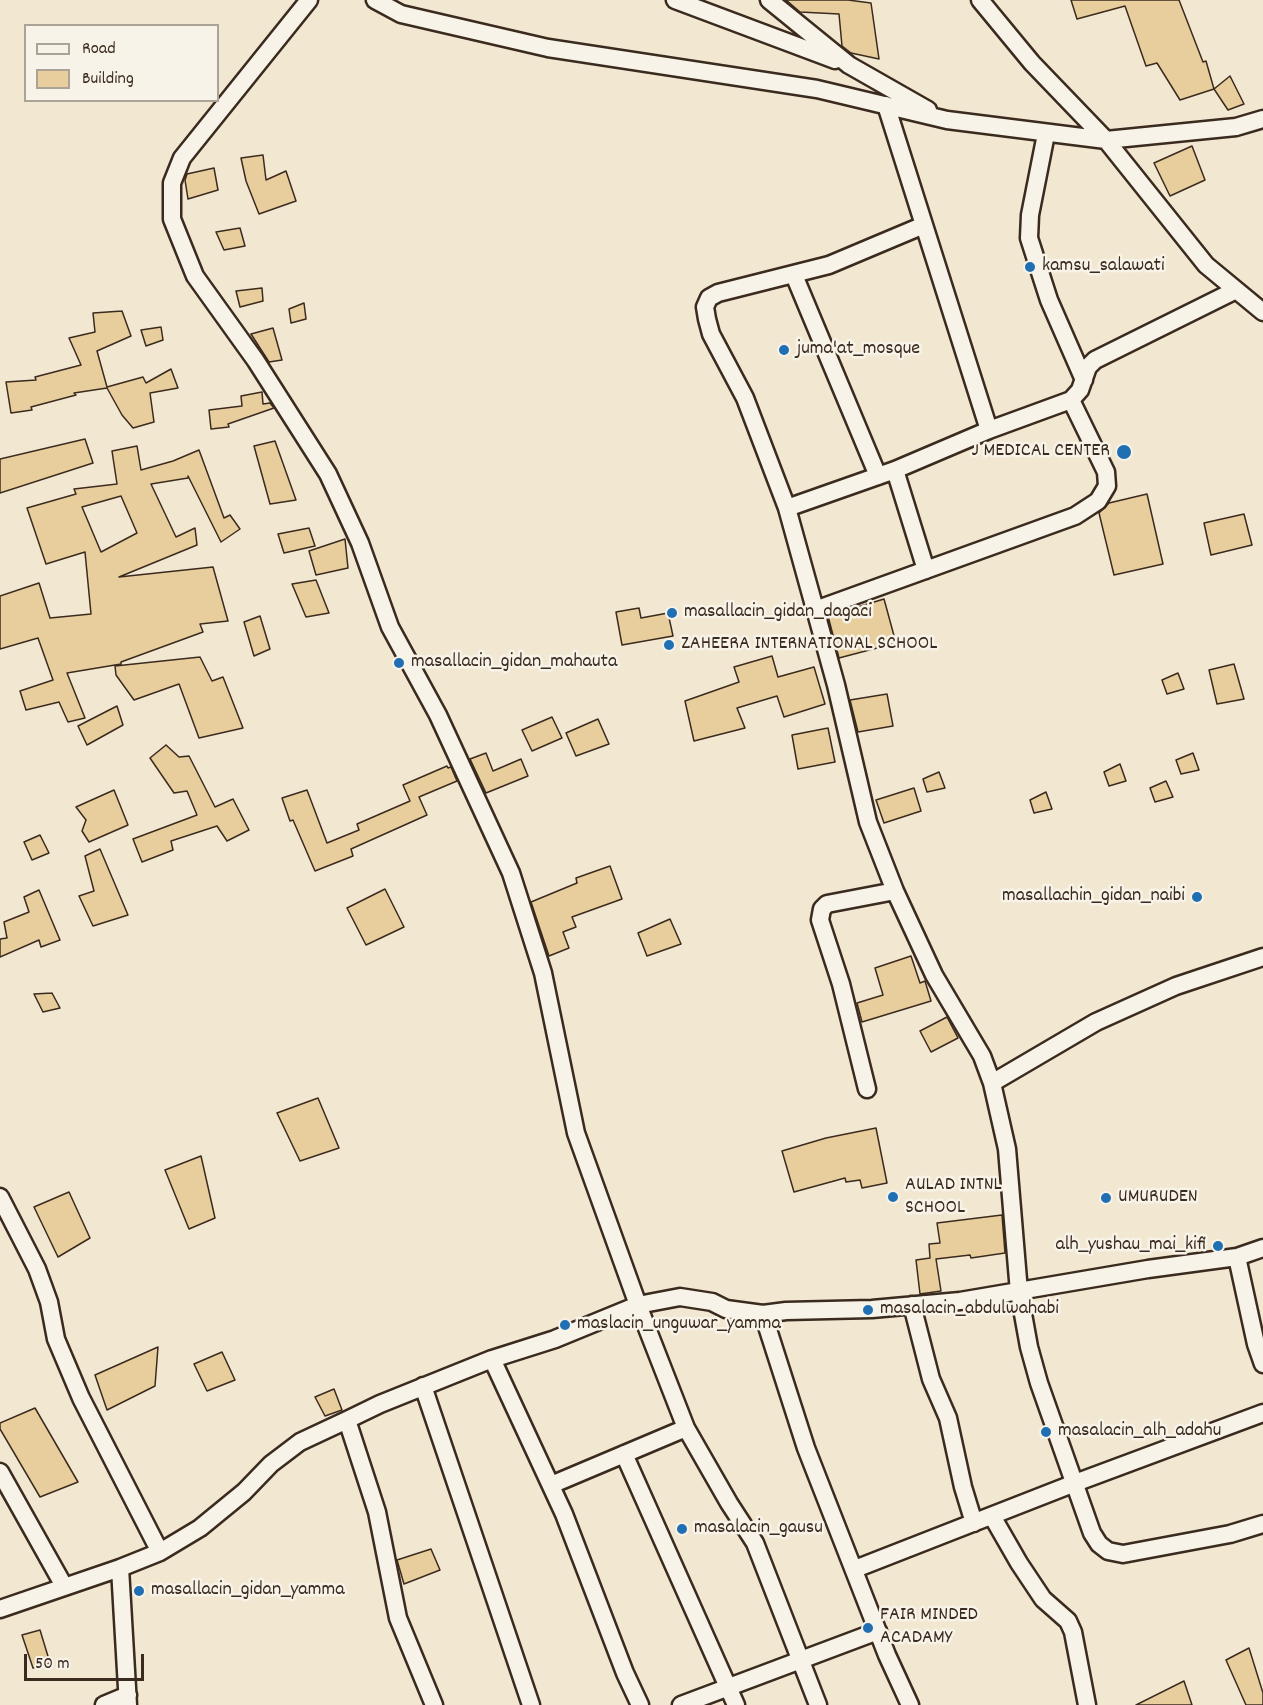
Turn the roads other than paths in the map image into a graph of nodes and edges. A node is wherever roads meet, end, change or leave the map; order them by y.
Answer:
1 (309, 0) edge
2 (375, 0) edge
3 (675, 0) edge
4 (769, 0) edge
5 (980, 0) edge
6 (849, 65) junction
7 (886, 105) junction
8 (1263, 119) edge
9 (947, 120) junction
10 (1047, 134) junction
11 (1106, 140) junction
12 (924, 225) junction
13 (794, 275) junction
14 (1236, 290) junction
15 (1263, 312) edge
16 (1084, 380) junction
17 (1071, 400) junction
18 (989, 430) junction
19 (894, 470) junction
20 (878, 476) junction
21 (787, 508) junction
22 (926, 570) junction
23 (815, 610) junction
24 (895, 891) junction
25 (1263, 957) edge
26 (992, 1083) junction
27 (867, 1089) dead end
28 (0, 1197) edge
29 (1263, 1248) edge
30 (1237, 1257) junction
31 (1019, 1292) junction
32 (638, 1305) junction
33 (912, 1305) junction
34 (763, 1314) junction
35 (492, 1359) junction
36 (1263, 1364) edge
37 (423, 1386) junction
38 (1263, 1413) edge
39 (347, 1420) junction
40 (686, 1428) junction
41 (624, 1454) junction
42 (0, 1472) edge
43 (1075, 1483) junction
44 (550, 1485) junction
45 (992, 1516) junction
46 (974, 1522) junction
47 (1263, 1524) edge
48 (160, 1552) junction
49 (120, 1568) junction
50 (855, 1569) junction
51 (64, 1586) junction
52 (0, 1609) edge
53 (878, 1631) junction
54 (800, 1660) junction
55 (729, 1687) junction
56 (128, 1700) edge
57 (104, 1705) edge
58 (434, 1705) edge
59 (531, 1705) edge
60 (640, 1705) edge
61 (681, 1705) edge
62 (736, 1705) edge
63 (818, 1705) edge
64 (910, 1705) edge
65 (1087, 1705) edge

1 - 32 street
2 - 7 street
3 - 6 street
4 - 6 street
5 - 11 street
6 - 9 street
7 - 9 street
7 - 12 street
8 - 11 street
9 - 10 street
10 - 11 street
10 - 16 street
11 - 14 street
12 - 13 street
12 - 18 street
13 - 20 street
13 - 21 street
14 - 15 street
14 - 16 street
16 - 17 street
17 - 18 street
17 - 22 street
18 - 19 street
19 - 20 street
19 - 22 street
20 - 21 street
21 - 23 street
22 - 23 street
23 - 24 street
24 - 26 street
24 - 27 street
25 - 26 street
26 - 31 street
28 - 48 street
29 - 30 street
30 - 31 street
30 - 36 street
31 - 33 street
31 - 43 street
32 - 34 street
32 - 35 street
32 - 40 street
33 - 34 street
33 - 46 street
34 - 50 street
35 - 37 street
35 - 44 street
37 - 39 street
37 - 59 street
38 - 43 street
39 - 48 street
39 - 58 street
40 - 41 street
40 - 54 street
41 - 44 street
41 - 55 street
42 - 51 street
43 - 45 street
43 - 47 street
44 - 60 street
45 - 46 street
45 - 65 street
46 - 50 street
48 - 49 street
49 - 51 street
49 - 56 street
50 - 53 street
51 - 52 street
53 - 54 street
53 - 64 street
54 - 55 street
54 - 63 street
55 - 61 street
55 - 62 street
56 - 57 street

